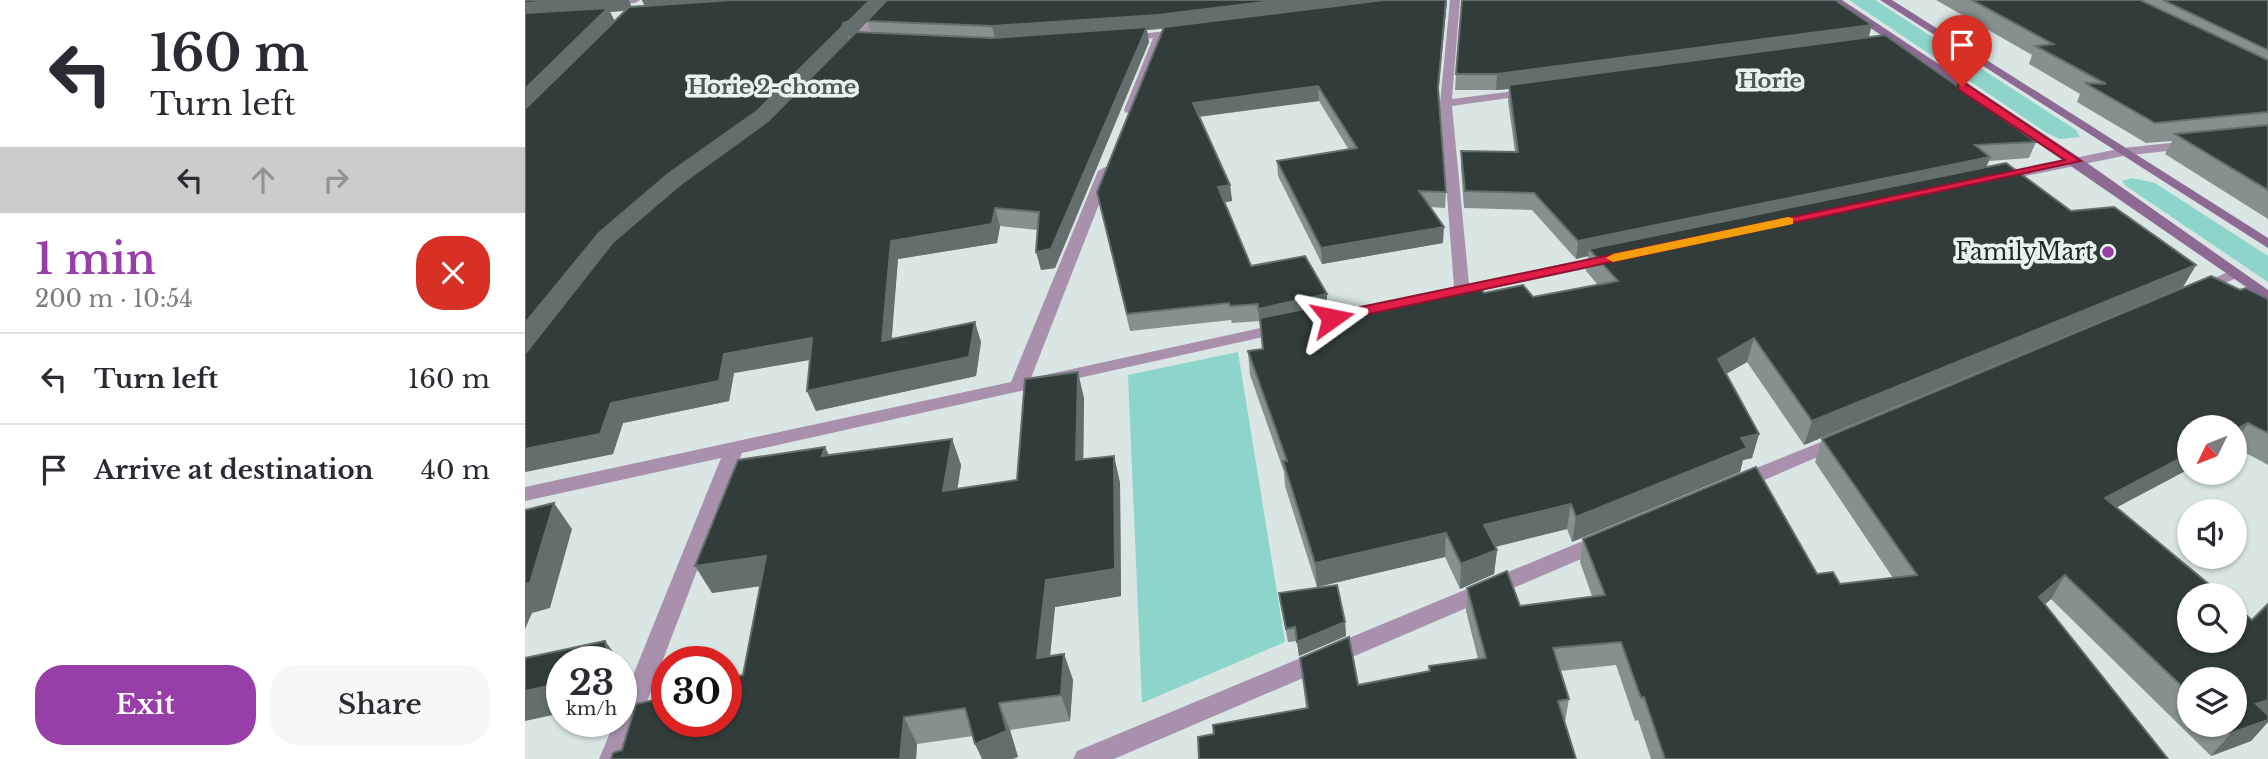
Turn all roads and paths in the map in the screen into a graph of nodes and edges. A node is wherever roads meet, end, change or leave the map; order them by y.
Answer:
1 (635, 0) edge
2 (646, 0) edge
3 (897, 0) edge
4 (1455, 0) edge
5 (1835, 0) edge
6 (1885, 0) edge
7 (594, 3) dead end
8 (629, 15) edge
9 (1200, 30) edge
10 (1160, 35) junction
11 (1106, 39) edge
12 (1894, 42) junction
13 (1873, 45) edge
14 (833, 64) edge
15 (1541, 90) edge
16 (1446, 103) junction
17 (1124, 126) edge
18 (2211, 142) edge
19 (1113, 152) edge
20 (2123, 152) junction
21 (2075, 161) junction
22 (1980, 181) edge
23 (2268, 244) edge
24 (1625, 255) edge
25 (2234, 274) junction
26 (1462, 290) junction
27 (2184, 295) edge
28 (2268, 297) edge
29 (1381, 307) edge
30 (1301, 324) edge
31 (1019, 385) junction
32 (1855, 434) edge
33 (734, 446) junction
34 (1727, 488) edge
35 (525, 494) edge
36 (1624, 531) edge
37 (613, 759) edge
38 (1086, 759) edge

1 - 7 street
2 - 8 street
3 - 14 street
4 - 16 street
5 - 12 street
6 - 20 street
9 - 10 street
10 - 11 street
10 - 17 street
12 - 13 street
12 - 21 street
15 - 16 street
16 - 26 street
18 - 20 street
19 - 31 street
20 - 21 street
20 - 23 street
21 - 22 street
21 - 25 street
24 - 26 street
25 - 27 street
25 - 28 street
26 - 29 street
30 - 31 street
31 - 33 street
32 - 34 street
33 - 35 street
33 - 37 street
36 - 38 street

